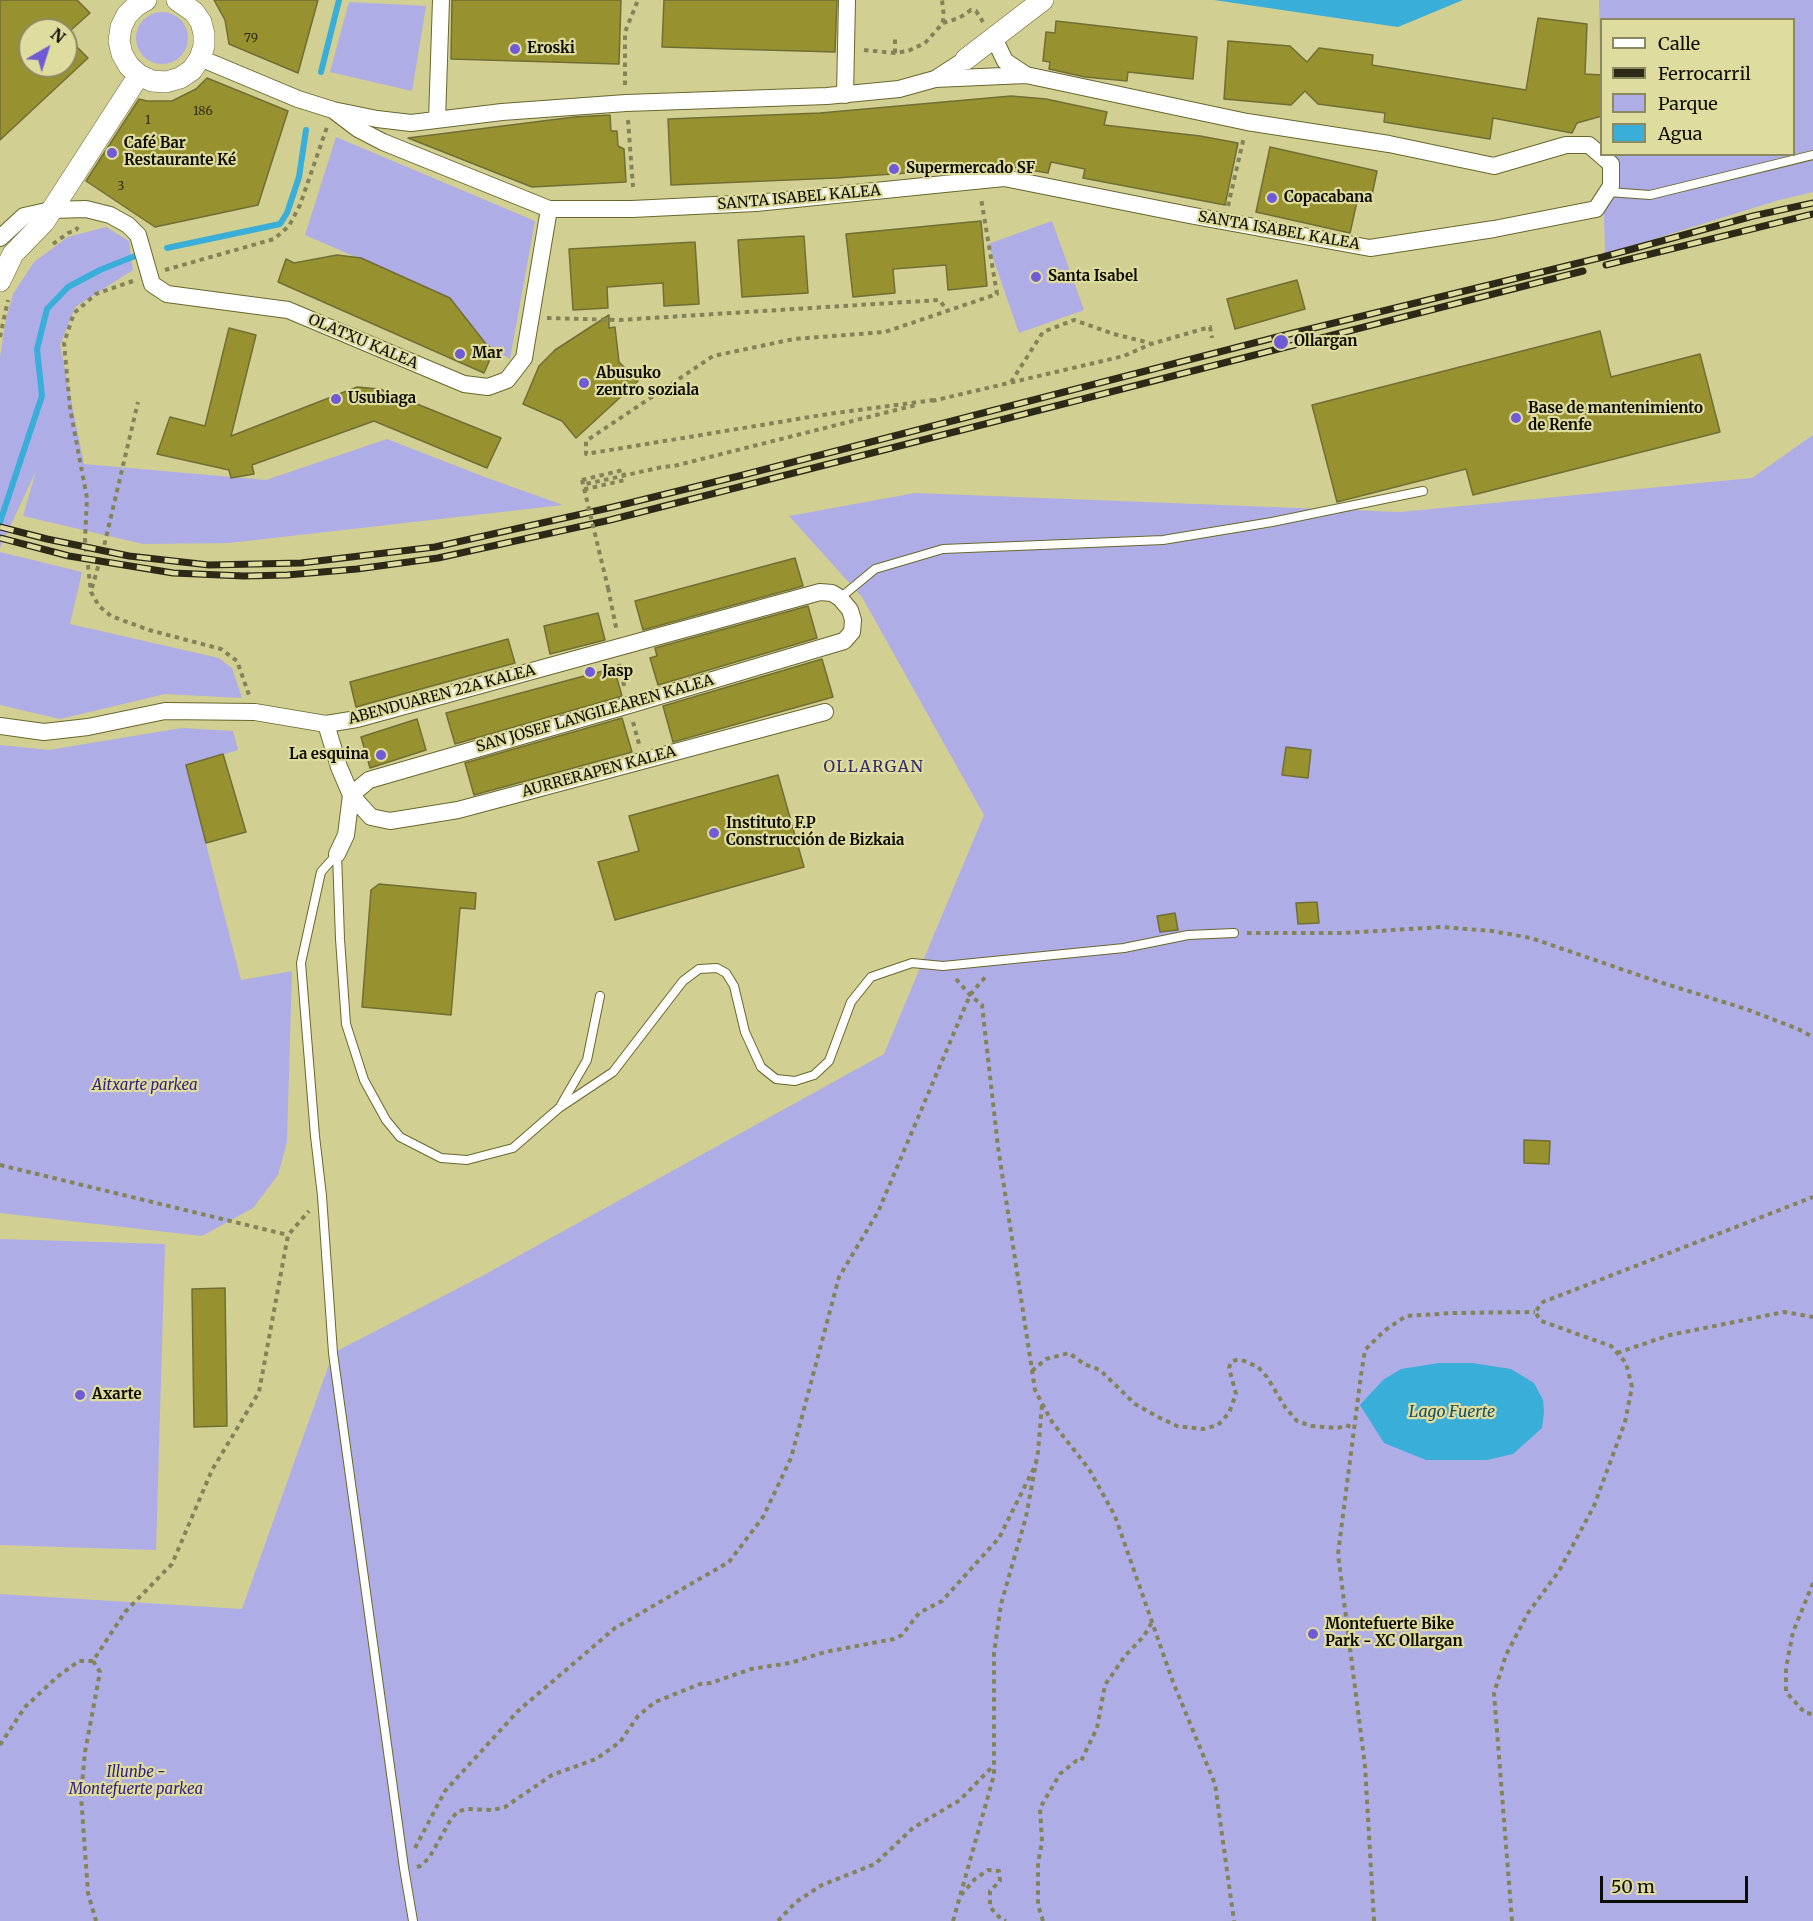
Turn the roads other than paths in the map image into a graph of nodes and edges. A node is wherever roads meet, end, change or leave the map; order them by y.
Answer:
1 (441, 0) edge
2 (847, 0) edge
3 (1043, 0) edge
4 (183, 1) edge
5 (138, 2) edge
6 (999, 34) junction
7 (200, 58) junction
8 (966, 59) joint
9 (139, 75) junction
10 (1026, 75) junction
11 (935, 79) junction
12 (845, 94) junction
13 (333, 110) junction
14 (437, 120) junction
15 (1600, 155) edge
16 (1813, 155) edge
17 (1601, 156) edge
18 (71, 177) junction
19 (1607, 192) junction
20 (549, 208) junction
21 (86, 209) junction
22 (51, 210) junction
23 (0, 238) edge
24 (5, 286) edge
25 (1423, 491) dead end
26 (840, 598) junction
27 (825, 712) dead end
28 (326, 724) junction
29 (0, 726) edge
30 (351, 795) junction
31 (337, 854) junction
32 (1234, 933) road end
33 (600, 996) dead end
34 (559, 1108) junction
35 (414, 1921) edge

1 - 14 street
2 - 12 street
3 - 6 street
4 - 7 street
5 - 9 street
6 - 8 street
6 - 10 street
7 - 9 street
7 - 13 street, SANTA ISABEL KALEA
8 - 11 street, SANTA ISABEL KALEA
9 - 18 street
10 - 11 street
10 - 15 street
11 - 12 street, SANTA ISABEL KALEA
12 - 14 street, SANTA ISABEL KALEA
13 - 14 street, SANTA ISABEL KALEA
13 - 20 street, SANTA ISABEL KALEA
16 - 19 lane
17 - 19 street
18 - 21 street
18 - 22 street
19 - 20 street, SANTA ISABEL KALEA
20 - 21 street, OLATXU KALEA
21 - 22 street
22 - 23 street
22 - 24 street
25 - 26 lane
26 - 28 street, ABENDUAREN 22A KALEA
26 - 30 street, SAN JOSEF LANGILEAREN KALEA
27 - 30 street, AURRERAPEN KALEA
28 - 29 street, ABENDUAREN 22A KALEA
28 - 30 street
30 - 31 street
31 - 34 lane
31 - 35 lane
32 - 34 lane
33 - 34 lane

